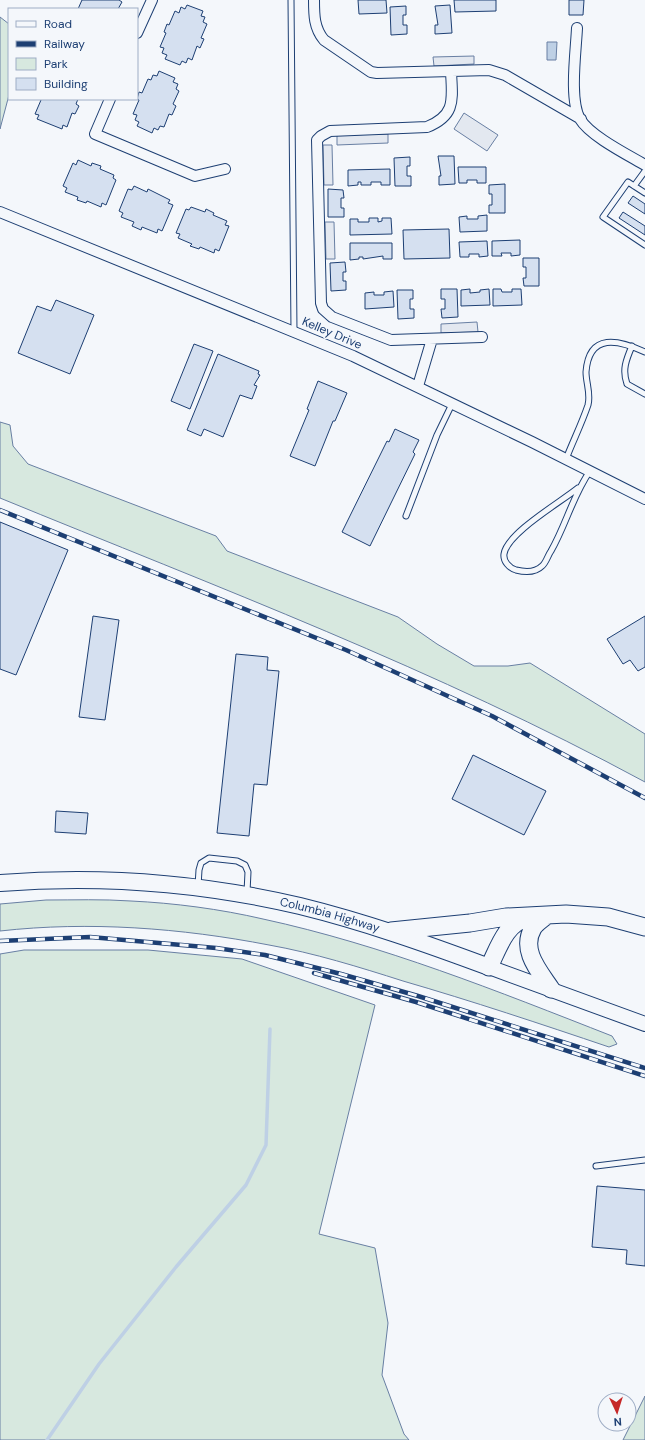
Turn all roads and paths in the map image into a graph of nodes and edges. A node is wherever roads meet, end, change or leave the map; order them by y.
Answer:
1 (152, 0) edge
2 (291, 0) edge
3 (314, 0) edge
4 (577, 28) dead end
5 (138, 31) edge
6 (451, 71) junction
7 (110, 100) edge
8 (580, 119) junction
9 (645, 165) edge
10 (225, 169) dead end
11 (645, 171) edge
12 (634, 186) junction
13 (645, 193) edge
14 (0, 212) edge
15 (645, 245) edge
16 (294, 331) junction
17 (482, 337) dead end
18 (432, 339) junction
19 (632, 346) junction
20 (645, 352) edge
21 (418, 386) junction
22 (645, 394) edge
23 (452, 403) junction
24 (566, 459) junction
25 (590, 471) junction
26 (578, 488) junction
27 (645, 499) edge
28 (406, 516) dead end
29 (0, 883) edge
30 (198, 888) junction
31 (247, 895) junction
32 (547, 915) junction
33 (530, 917) junction
34 (645, 927) edge
35 (391, 931) junction
36 (489, 967) junction
37 (551, 989) junction
38 (645, 1024) edge
39 (645, 1160) edge
40 (596, 1166) dead end

1 - 5 street
2 - 16 lane
3 - 6 street
4 - 8 street
6 - 8 street
6 - 18 street
7 - 10 street
8 - 9 street
11 - 12 lane
12 - 13 lane
12 - 15 lane
14 - 16 street, Kelley Drive
16 - 21 street, Kelley Drive
17 - 18 street
18 - 21 street
19 - 20 lane
19 - 22 lane
19 - 24 lane
21 - 23 street, Kelley Drive
23 - 24 street, Kelley Drive
23 - 28 lane
24 - 25 street, Kelley Drive
25 - 26 lane
25 - 27 street, Kelley Drive
26 - 26 lane
29 - 30 main road, Columbia Highway
30 - 31 main road, Columbia Highway
30 - 31 lane
31 - 35 main road, Columbia Highway
32 - 33 highway
32 - 34 highway
32 - 37 highway
33 - 35 highway
33 - 36 highway
35 - 36 main road, Columbia Highway
36 - 37 main road, Columbia Highway
37 - 38 main road, Columbia Highway
39 - 40 lane

